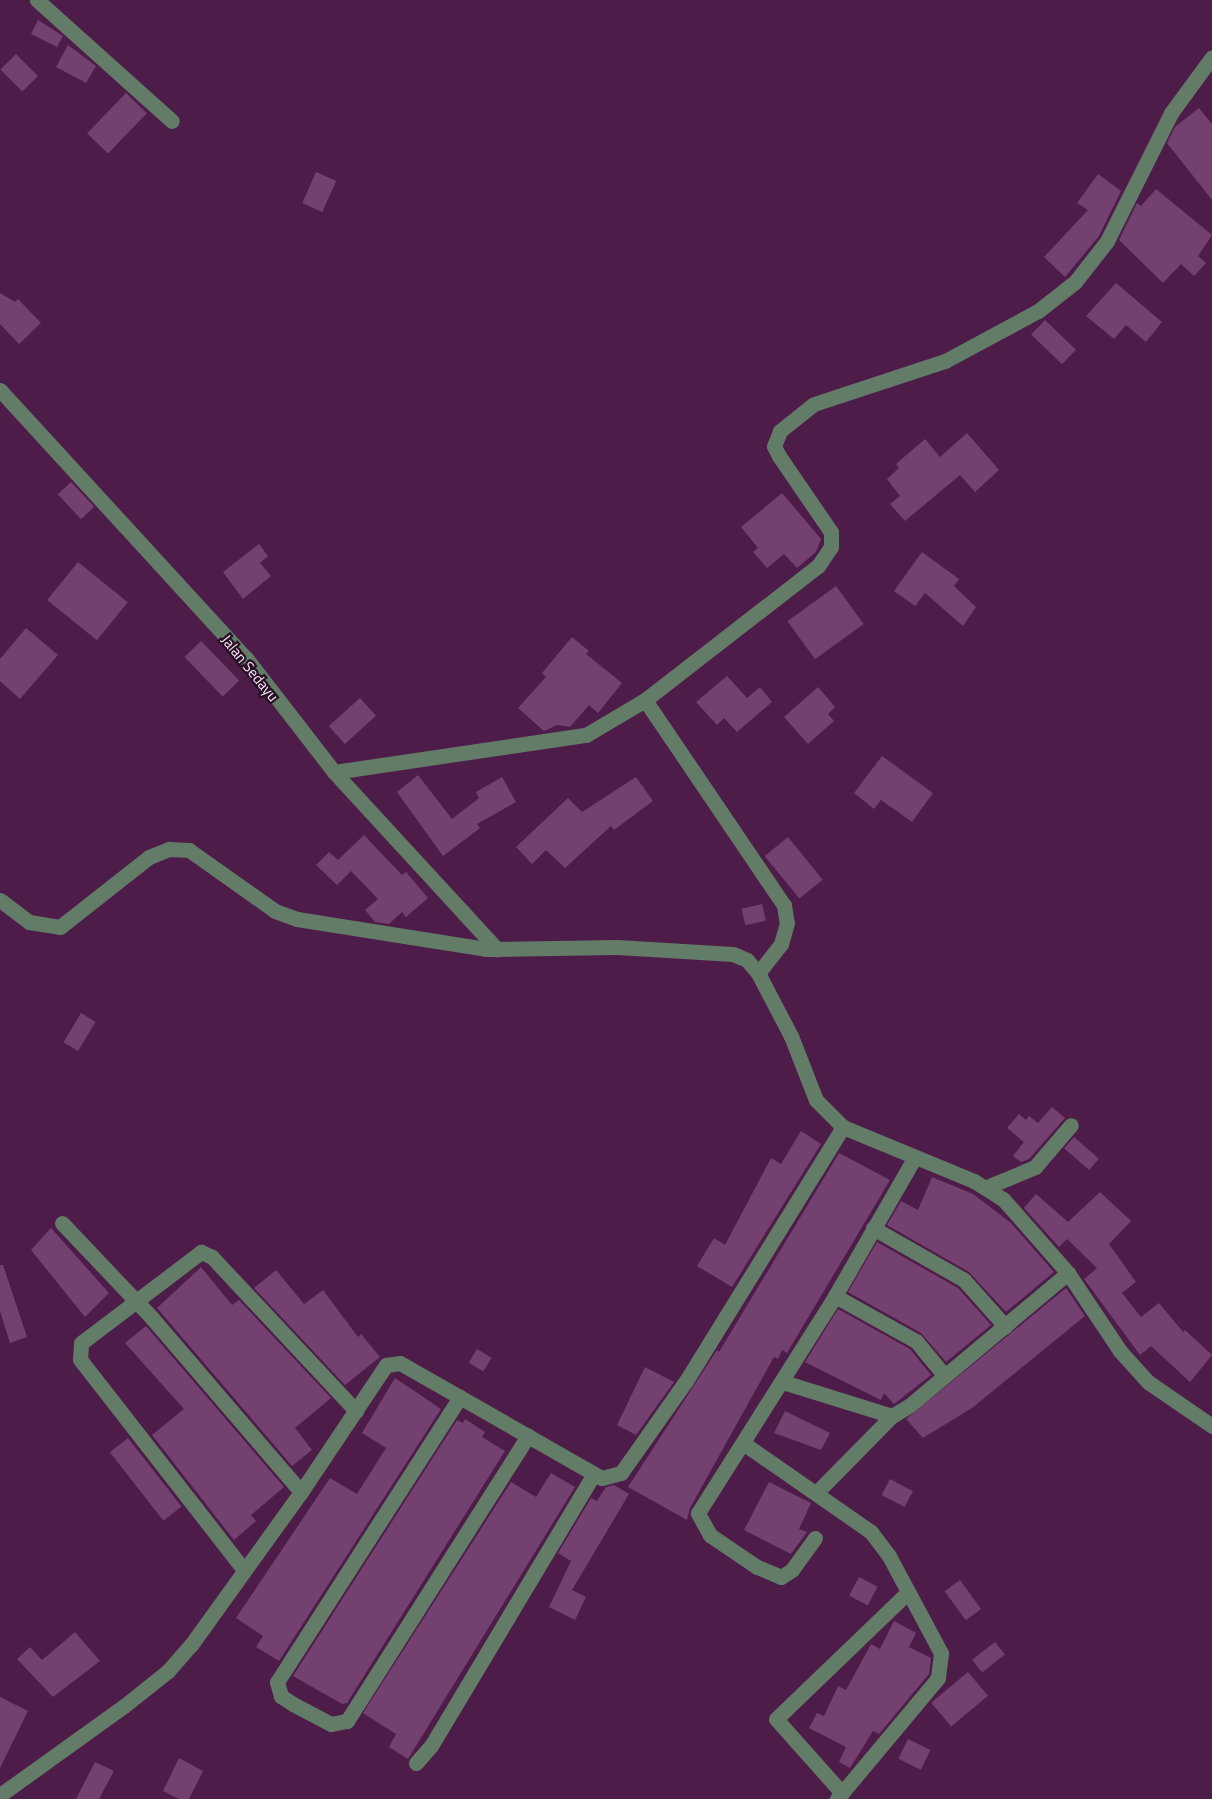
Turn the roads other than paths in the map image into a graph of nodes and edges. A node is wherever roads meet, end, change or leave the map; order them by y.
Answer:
1 (37, 0) edge
2 (1212, 57) edge
3 (172, 121) dead end
4 (0, 390) edge
5 (645, 700) junction
6 (334, 772) junction
7 (0, 900) edge
8 (497, 949) junction
9 (758, 973) junction
10 (1071, 1125) dead end
11 (843, 1127) junction
12 (915, 1157) junction
13 (987, 1188) junction
14 (62, 1222) dead end
15 (873, 1228) junction
16 (1068, 1273) junction
17 (836, 1296) junction
18 (136, 1301) junction
19 (1005, 1326) junction
20 (945, 1376) junction
21 (783, 1382) junction
22 (460, 1397) junction
23 (356, 1411) junction
24 (892, 1416) junction
25 (1212, 1426) edge
26 (528, 1436) junction
27 (743, 1443) junction
28 (594, 1474) junction
29 (301, 1492) junction
30 (816, 1493) junction
31 (815, 1538) dead end
32 (244, 1570) junction
33 (906, 1593) junction
34 (416, 1763) dead end
35 (0, 1795) edge
36 (840, 1796) edge

1 - 3 street
2 - 5 street
4 - 6 street, Jalan Sedayu
5 - 6 street
5 - 9 street
6 - 8 street, Jalan Sedayu
7 - 8 street
8 - 9 street
9 - 11 street
10 - 13 street
11 - 12 street
11 - 28 street
12 - 13 street
12 - 15 street
13 - 16 street
14 - 18 street
15 - 17 street
15 - 19 street
16 - 19 street
16 - 25 street
17 - 20 street
17 - 21 street
18 - 23 street
18 - 29 street
18 - 32 street
19 - 20 street
20 - 24 street
21 - 24 street
21 - 27 street
22 - 23 street
22 - 26 street
22 - 26 street
23 - 29 street
24 - 30 street
26 - 28 street
27 - 30 street
27 - 31 street
28 - 34 street
29 - 32 street
30 - 33 street
32 - 35 street
33 - 36 street
33 - 36 street

